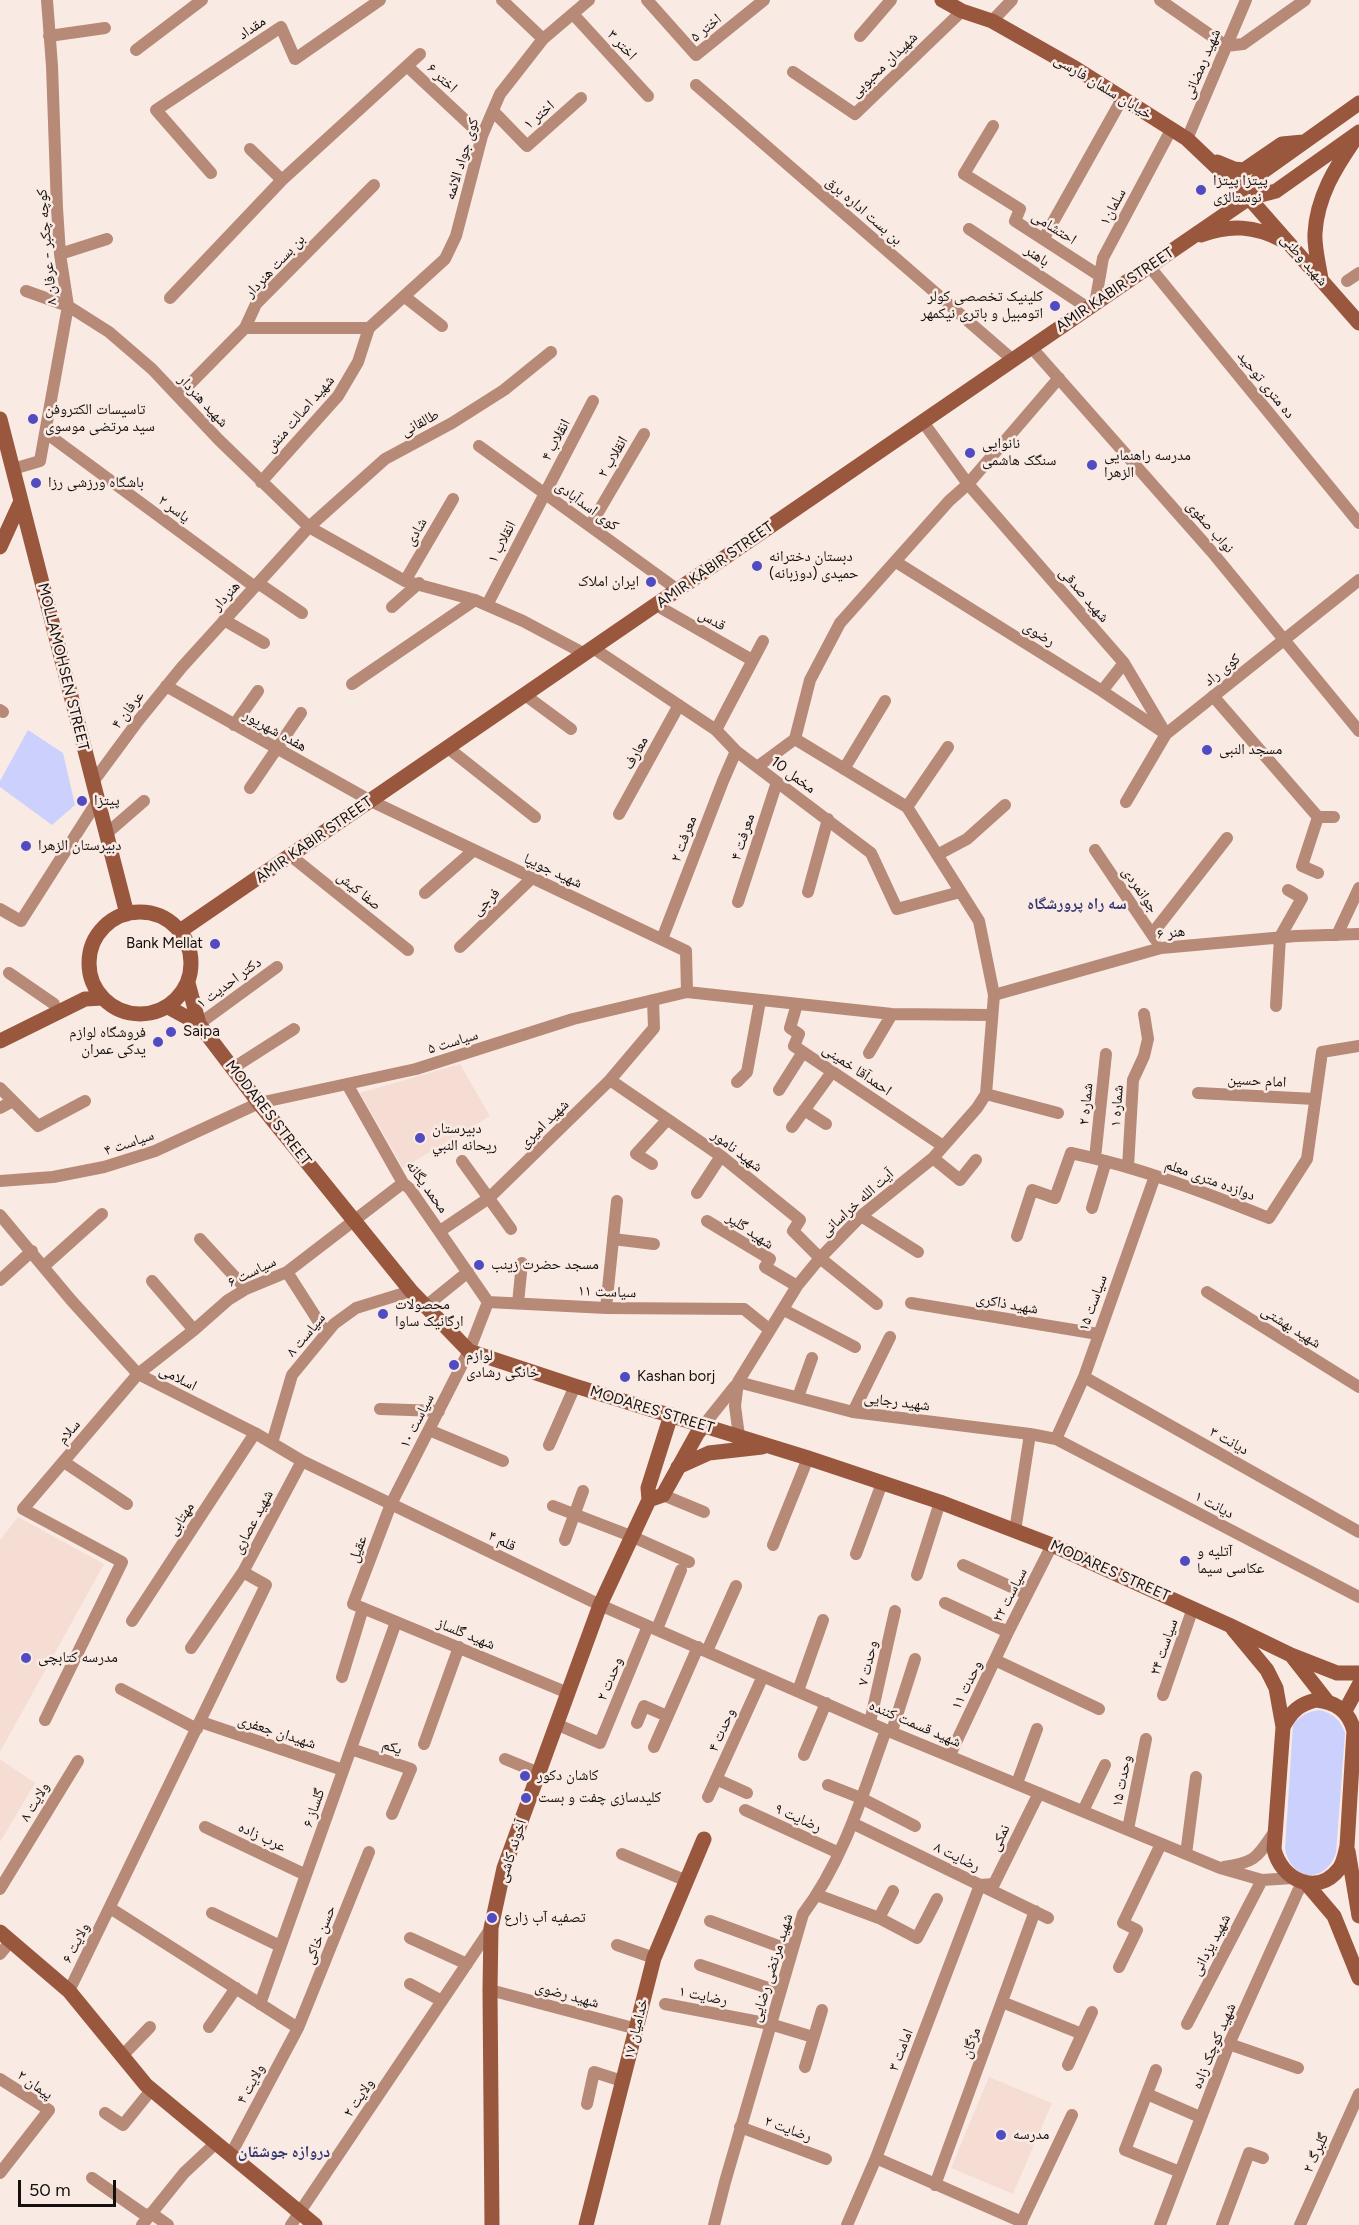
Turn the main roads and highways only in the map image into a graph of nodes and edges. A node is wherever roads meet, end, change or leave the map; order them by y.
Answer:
1 (942, 0) edge
2 (1359, 103) edge
3 (1359, 133) edge
4 (1303, 142) junction
5 (1207, 157) junction
6 (1249, 198) junction
7 (1187, 241) junction
8 (1290, 244) junction
9 (1321, 279) junction
10 (1359, 323) edge
11 (0, 419) edge
12 (3, 440) edge
13 (21, 501) junction
14 (0, 547) edge
15 (127, 914) junction
16 (180, 931) junction
17 (91, 976) junction
18 (188, 983) junction
19 (103, 998) junction
20 (168, 1007) junction
21 (199, 1024) junction
22 (0, 1031) edge
23 (0, 1041) edge
24 (671, 1415) junction
25 (704, 1426) junction
26 (771, 1446) junction
27 (678, 1467) junction
28 (656, 1497) junction
29 (1229, 1624) junction
30 (1291, 1655) junction
31 (1359, 1673) edge
32 (1359, 1684) edge
33 (1326, 1701) junction
34 (1344, 1711) junction
35 (1283, 1727) junction
36 (1356, 1769) edge
37 (1354, 1818) edge
38 (705, 1839) dead end
39 (1347, 1846) junction
40 (1299, 1880) junction
41 (1359, 1916) edge
42 (5, 1937) edge
43 (1359, 1978) edge
44 (296, 2219) edge
45 (315, 2225) edge
46 (492, 2225) edge
47 (586, 2225) edge

1 - 5 main road, خیابان سلمان فارسی
2 - 4 main road
3 - 6 main road
3 - 9 main road
4 - 5 main road
4 - 6 main road
5 - 6 main road, خیابان سلمان فارسی
6 - 7 main road, AMIR KABIR STREET
6 - 8 main road, شهید وطنی
7 - 8 main road
7 - 16 main road, AMIR KABIR STREET
8 - 9 main road, شهید وطنی
9 - 10 main road, شهید وطنی
11 - 12 main road, MOLLAMOHSEN STREET
12 - 13 main road, MOLLAMOHSEN STREET
13 - 14 main road
13 - 15 main road, MOLLAMOHSEN STREET
15 - 16 main road
15 - 17 main road
16 - 18 main road
17 - 19 main road
17 - 22 main road
18 - 20 main road
18 - 21 main road
19 - 20 main road
19 - 23 main road
20 - 21 main road
21 - 24 main road, MODARES STREET
24 - 25 main road, MODARES STREET
24 - 28 main road, آخوند کاشی
25 - 26 main road, MODARES STREET
25 - 27 main road, آخوند کاشی
26 - 27 main road
26 - 29 main road, MODARES STREET
27 - 28 main road, آخوند کاشی
28 - 46 main road, آخوند کاشی
29 - 30 main road, MODARES STREET
29 - 35 main road
30 - 31 main road, MODARES STREET
30 - 33 main road
32 - 34 main road
33 - 34 main road
33 - 35 main road
34 - 36 main road
35 - 40 main road
36 - 37 main road
37 - 39 main road
38 - 47 main road, خدامیان ۱۷
39 - 40 main road
39 - 41 main road
40 - 43 main road
42 - 44 main road
44 - 45 main road

